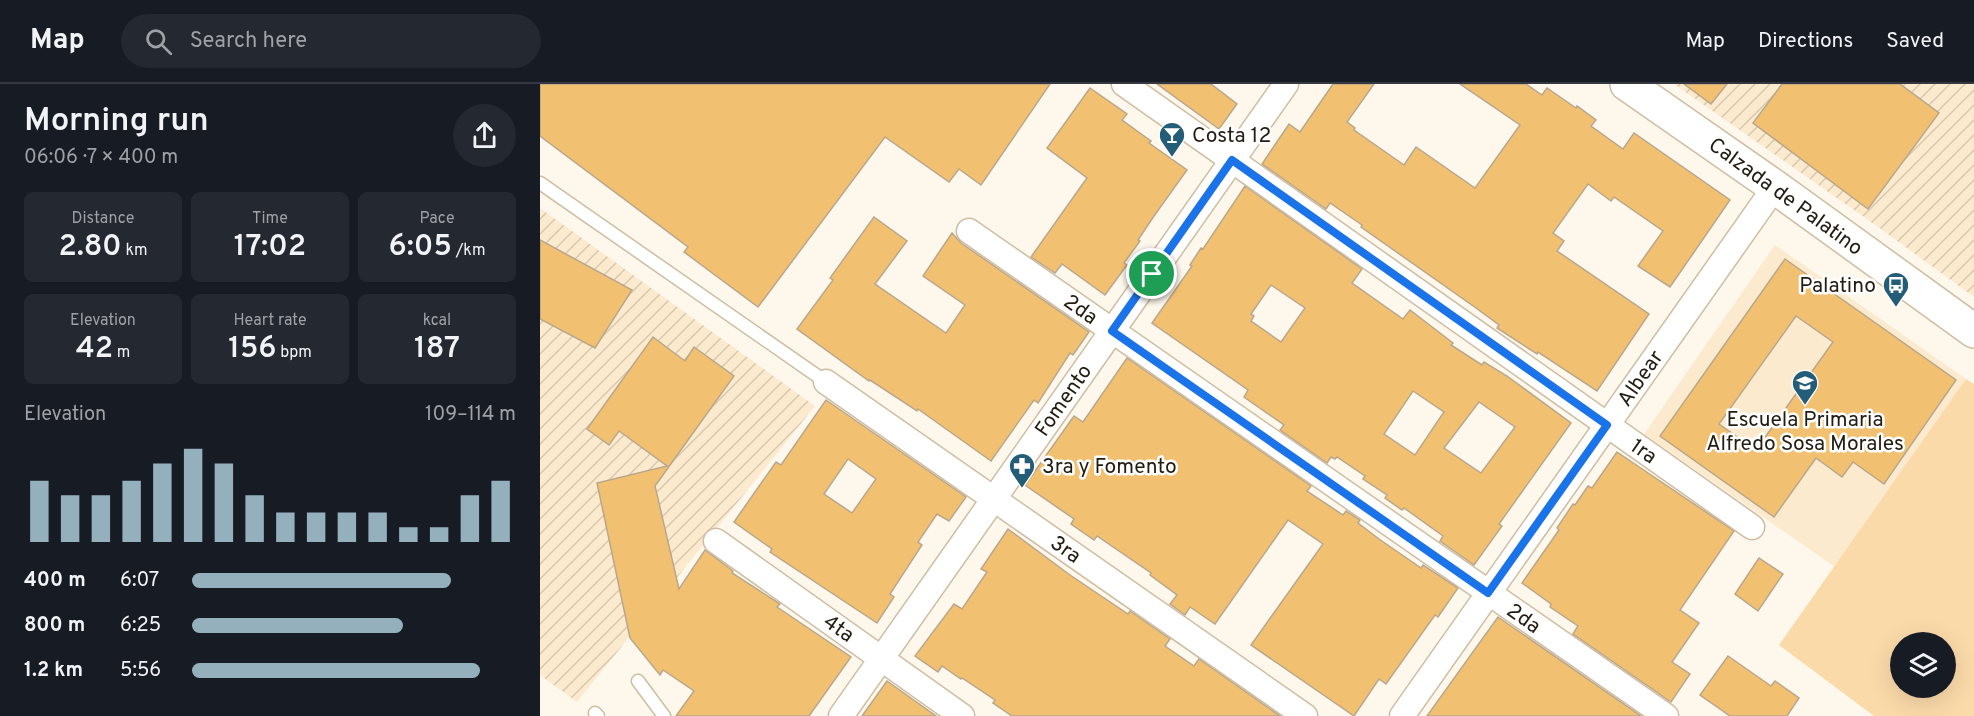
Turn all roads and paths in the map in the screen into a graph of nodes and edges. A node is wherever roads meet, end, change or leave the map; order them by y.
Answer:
1 (1124, 84) edge
2 (1286, 84) edge
3 (1635, 86) edge
4 (1232, 160) junction
5 (540, 183) edge
6 (1775, 187) junction
7 (969, 231) dead end
8 (1112, 331) junction
9 (1974, 331) edge
10 (826, 382) joint
11 (1607, 425) junction
12 (994, 499) junction
13 (1752, 527) dead end
14 (716, 541) dead end
15 (1488, 593) junction
16 (881, 658) junction
17 (638, 681) dead end
18 (664, 716) edge
19 (841, 716) edge
20 (962, 716) edge
21 (1305, 716) edge
22 (1402, 716) edge
23 (1666, 716) edge

1 - 4 street, 1ra
2 - 4 street, Fomento
3 - 6 street, Calzada de Palatino
4 - 8 street, Fomento
4 - 11 street, 1ra
5 - 10 lane
6 - 9 street, Calzada de Palatino
6 - 11 street, Albear
7 - 8 street, 2da
8 - 12 street, Fomento
8 - 15 street, 2da
10 - 12 street, 3ra
11 - 13 street, 1ra
11 - 15 street, Albear
12 - 16 street, Fomento
12 - 21 street, 3ra
14 - 16 street, 4ta
15 - 22 street, Albear
15 - 23 street, 2da
16 - 19 street, Fomento
16 - 20 street, 4ta
17 - 18 lane

